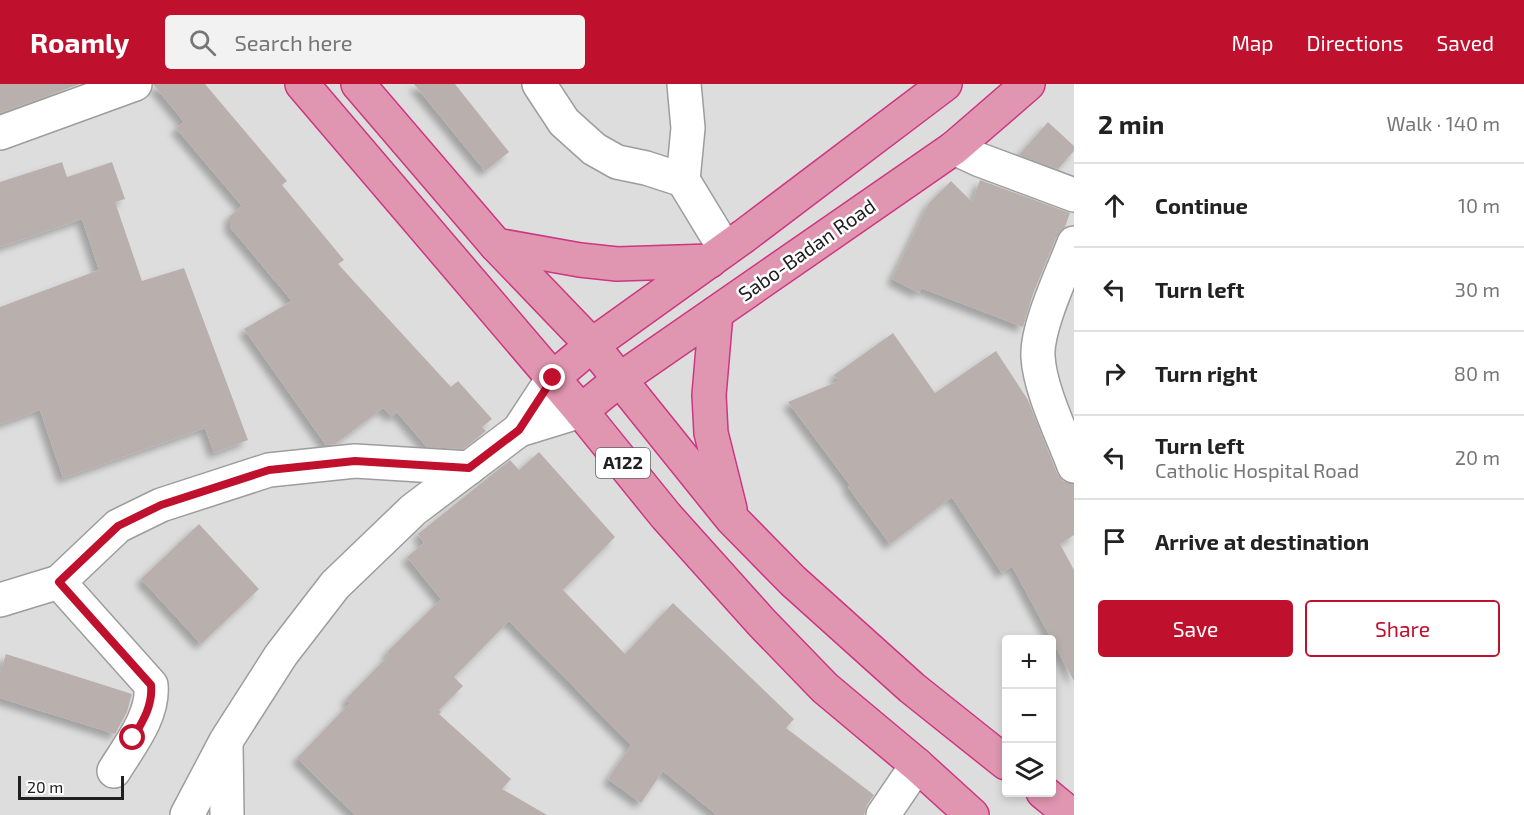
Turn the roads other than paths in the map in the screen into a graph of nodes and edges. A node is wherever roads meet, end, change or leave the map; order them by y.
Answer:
1 (135, 84) edge
2 (302, 84) edge
3 (358, 84) edge
4 (538, 84) edge
5 (684, 84) edge
6 (945, 84) edge
7 (1028, 84) edge
8 (0, 133) edge
9 (954, 148) junction
10 (683, 180) junction
11 (1074, 195) edge
12 (1074, 243) edge
13 (496, 245) junction
14 (726, 249) junction
15 (771, 274) junction
16 (716, 313) junction
17 (592, 345) junction
18 (553, 378) junction
19 (619, 380) junction
20 (581, 411) junction
21 (519, 430) junction
22 (1074, 466) edge
23 (469, 468) junction
24 (732, 519) junction
25 (59, 582) junction
26 (0, 600) edge
27 (226, 741) junction
28 (1002, 760) edge
29 (917, 765) junction
30 (114, 771) dead end
31 (1049, 797) edge
32 (187, 815) edge
33 (226, 815) edge
34 (883, 815) edge
35 (972, 815) edge
36 (1071, 815) edge

1 - 8 street
2 - 18 highway, A122
3 - 13 highway, A122
4 - 10 street
5 - 10 street
6 - 14 highway
7 - 9 highway, Sabo-Badan Road
9 - 11 street
9 - 15 highway, Sabo-Badan Road
10 - 14 street
12 - 22 street
13 - 14 highway
13 - 17 highway, A122
14 - 15 highway
14 - 17 highway
15 - 16 highway, Sabo-Badan Road
16 - 19 highway, Sabo-Badan Road
16 - 24 highway
17 - 18 highway
17 - 19 highway, A122
18 - 20 highway, A122
18 - 21 street
19 - 20 highway, Sabo-Badan Road
19 - 24 highway, A122
20 - 21 street
20 - 29 highway, A122
21 - 23 street
23 - 25 street
23 - 27 street
24 - 28 highway, A122
25 - 26 street
25 - 30 street
27 - 32 street
27 - 33 street
29 - 34 street
29 - 35 highway, A122
31 - 36 highway

